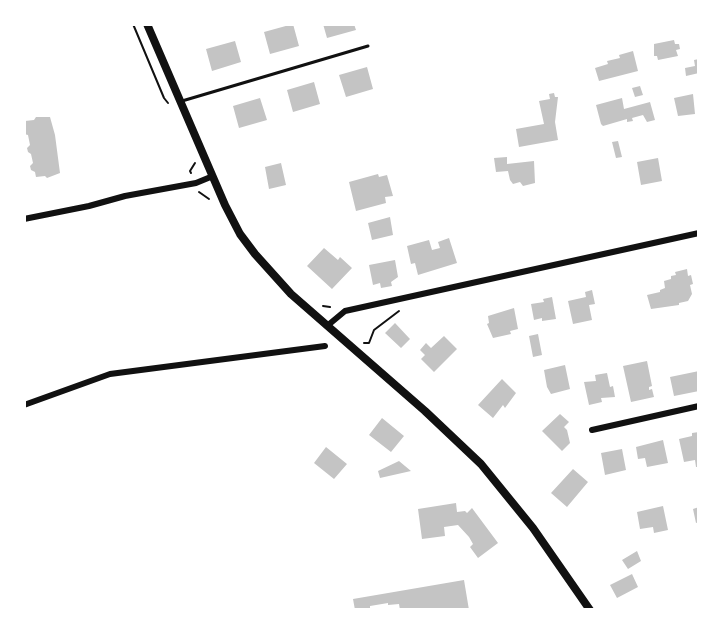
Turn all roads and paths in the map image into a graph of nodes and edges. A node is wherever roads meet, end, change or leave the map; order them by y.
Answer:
1 (147, 24) edge
2 (369, 46) dead end
3 (180, 102) junction
4 (213, 176) junction
5 (24, 219) edge
6 (699, 233) edge
7 (410, 297) junction
8 (317, 304) dead end
9 (330, 307) dead end
10 (327, 326) junction
11 (369, 343) dead end
12 (325, 346) dead end
13 (24, 405) edge
14 (699, 406) edge
15 (592, 430) dead end
16 (590, 610) edge

1 - 3 street
2 - 3 lane
3 - 4 street
4 - 5 street
4 - 10 street
6 - 7 street
7 - 10 street
7 - 11 path
8 - 9 path
10 - 16 street
12 - 13 street
14 - 15 street

